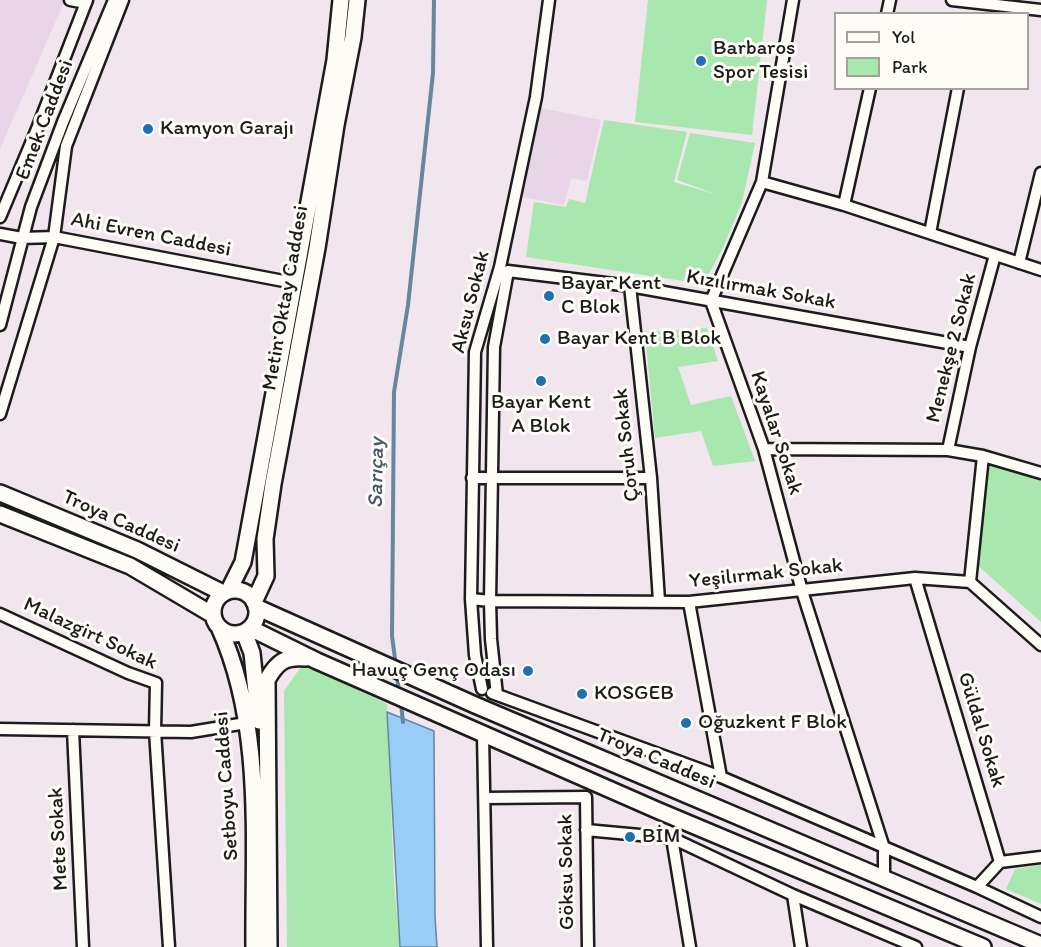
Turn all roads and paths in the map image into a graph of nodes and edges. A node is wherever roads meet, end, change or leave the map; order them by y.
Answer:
1 (70, 0) edge
2 (114, 0) edge
3 (123, 0) edge
4 (341, 0) edge
5 (357, 0) edge
6 (549, 0) edge
7 (793, 0) edge
8 (951, 0) edge
9 (87, 2) edge
10 (974, 8) edge
11 (1041, 10) edge
12 (870, 90) edge
13 (958, 90) edge
14 (1041, 173) edge
15 (762, 182) junction
16 (844, 205) junction
17 (0, 217) edge
18 (930, 233) junction
19 (0, 234) edge
20 (54, 237) junction
21 (22, 238) junction
22 (995, 255) junction
23 (1019, 263) junction
24 (1041, 270) edge
25 (508, 271) joint
26 (294, 283) junction
27 (630, 286) junction
28 (711, 301) junction
29 (0, 325) edge
30 (970, 347) junction
31 (0, 414) edge
32 (764, 449) junction
33 (948, 450) junction
34 (983, 456) junction
35 (1041, 474) edge
36 (472, 478) junction
37 (492, 478) junction
38 (651, 478) junction
39 (0, 493) edge
40 (0, 514) edge
41 (915, 578) junction
42 (970, 582) junction
43 (226, 591) junction
44 (802, 591) junction
45 (471, 599) junction
46 (490, 601) junction
47 (659, 601) junction
48 (689, 602) junction
49 (255, 604) junction
50 (0, 614) edge
51 (216, 621) junction
52 (247, 630) junction
53 (1041, 645) edge
54 (317, 661) junction
55 (482, 689) junction
56 (497, 695) junction
57 (475, 705) junction
58 (246, 723) junction
59 (0, 729) edge
60 (73, 730) junction
61 (155, 731) junction
62 (477, 731) junction
63 (267, 756) junction
64 (721, 777) junction
65 (484, 798) junction
66 (586, 830) junction
67 (672, 838) junction
68 (884, 848) junction
69 (1041, 857) edge
70 (1000, 862) junction
71 (884, 880) junction
72 (977, 887) junction
73 (793, 895) junction
74 (1041, 917) edge
75 (1041, 945) edge
76 (913, 946) edge
77 (83, 947) edge
78 (169, 947) edge
79 (254, 947) edge
80 (269, 947) edge
81 (487, 947) edge
82 (588, 947) edge
83 (690, 947) edge
84 (801, 947) edge
85 (983, 947) edge

1 - 9 street
2 - 21 street, Emek Caddesi
3 - 20 street
4 - 26 main road, Metin Oktay Caddesi
5 - 49 main road, Metin Oktay Caddesi
6 - 36 street, Aksu Sokak
7 - 15 street
8 - 10 street
9 - 17 street
10 - 11 street
12 - 16 street
13 - 18 street
14 - 23 street
15 - 16 street
15 - 28 street
16 - 18 street
18 - 22 street
19 - 21 street, Ahi Evren Caddesi
20 - 21 street, Ahi Evren Caddesi
20 - 26 street, Ahi Evren Caddesi
20 - 31 street
21 - 29 street, Emek Caddesi
22 - 23 street
22 - 30 street, Menekşe 2 Sokak
23 - 24 street
25 - 27 street, Kızılırmak Sokak
25 - 37 street, Aksu Sokak
26 - 43 main road, Metin Oktay Caddesi
27 - 28 street, Kızılırmak Sokak
27 - 38 street, Çoruh Sokak
28 - 30 street, Kızılırmak Sokak
28 - 32 street, Kayalar Sokak
30 - 33 street, Menekşe 2 Sokak
32 - 33 street
32 - 44 street, Kayalar Sokak
33 - 34 street
34 - 35 street
34 - 42 street
36 - 37 street
36 - 45 street, Aksu Sokak
37 - 38 street
37 - 46 street, Aksu Sokak
38 - 47 street, Çoruh Sokak
39 - 43 main road, Troya Caddesi
40 - 51 main road, Troya Caddesi
41 - 42 street, Yeşilırmak Sokak
41 - 44 street, Yeşilırmak Sokak
41 - 70 street, Güldal Sokak
42 - 53 street
43 - 49 main road
43 - 51 main road
44 - 48 street, Yeşilırmak Sokak
44 - 68 street, Kayalar Sokak
45 - 46 street, Yeşilırmak Sokak
45 - 55 street, Aksu Sokak
46 - 47 street, Yeşilırmak Sokak
46 - 56 street, Aksu Sokak
47 - 48 street, Yeşilırmak Sokak
48 - 64 street
49 - 52 main road
49 - 57 main road, Troya Caddesi
50 - 61 street, Malazgirt Sokak
51 - 52 main road
51 - 58 main road, Setboyu Caddesi
52 - 54 main road
52 - 63 main road
54 - 62 main road
54 - 63 main road
55 - 56 street
55 - 57 street
56 - 64 street
57 - 71 main road, Troya Caddesi
58 - 61 street
58 - 79 main road, Setboyu Caddesi
59 - 60 street
60 - 61 street
60 - 77 street, Mete Sokak
61 - 78 street
62 - 65 street
62 - 85 main road
63 - 80 main road, Setboyu Caddesi
64 - 68 street
65 - 66 street, Göksu Sokak
65 - 81 street
66 - 67 street
66 - 82 street, Göksu Sokak
67 - 73 street
67 - 83 street
68 - 71 street, Kayalar Sokak
68 - 72 street
69 - 70 street
70 - 72 street
71 - 75 main road, Troya Caddesi
72 - 74 street
73 - 76 street
73 - 84 street

